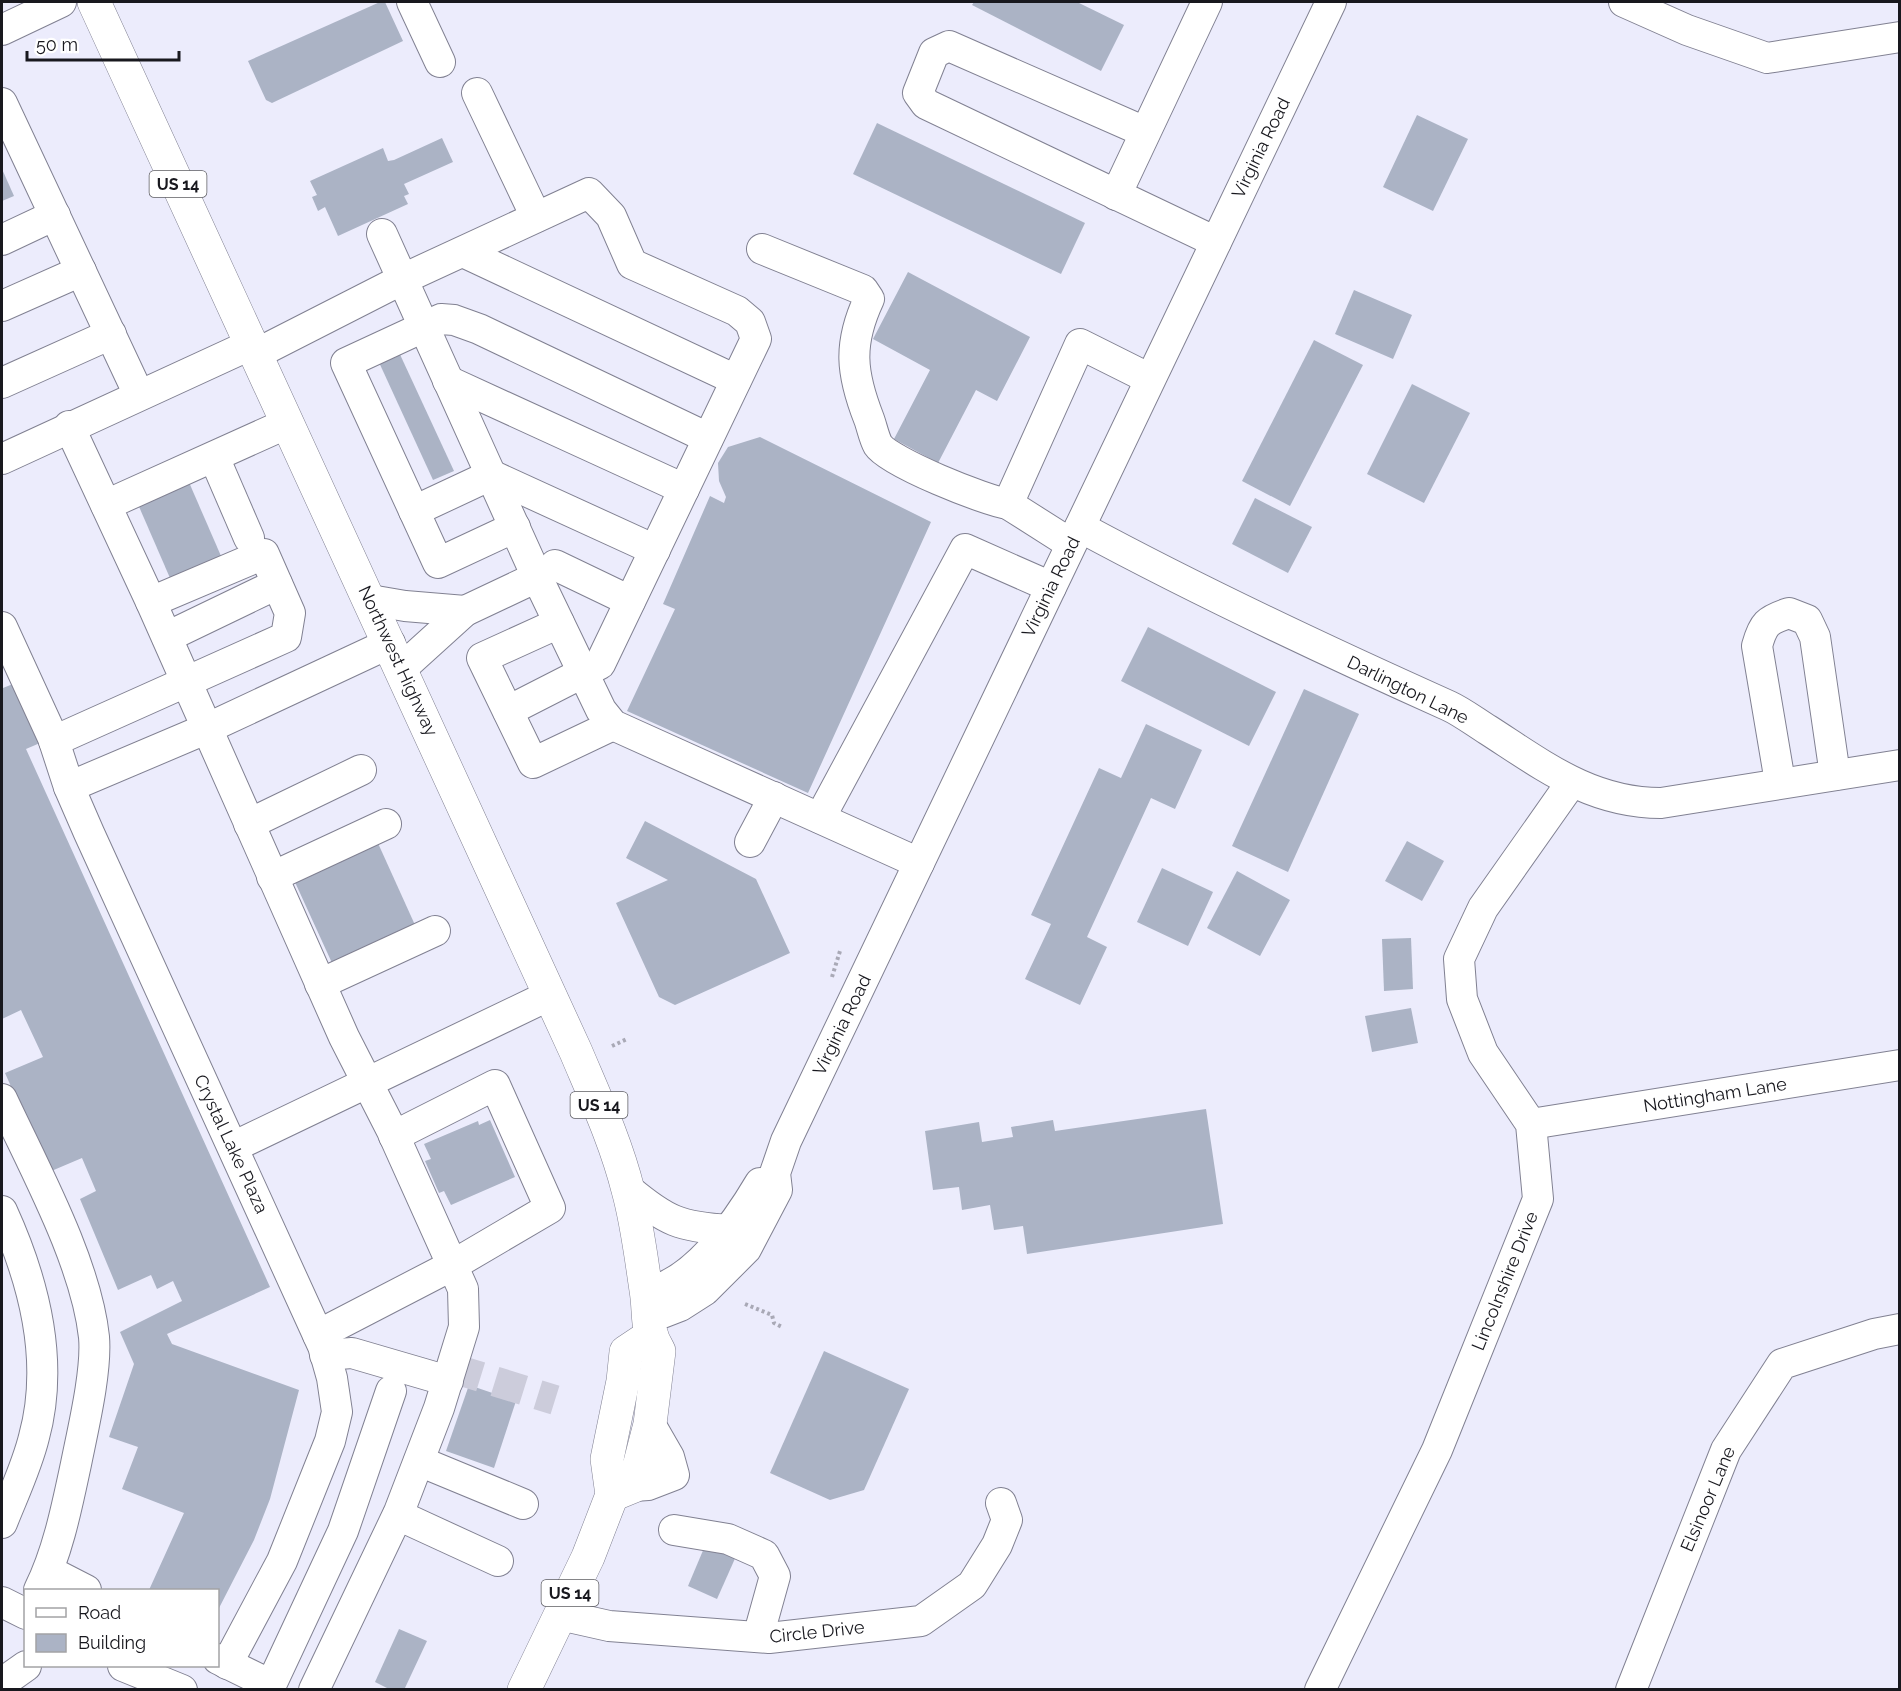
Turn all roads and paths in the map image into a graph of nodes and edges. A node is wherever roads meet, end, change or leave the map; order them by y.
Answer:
1 (61, 2) edge
2 (94, 2) edge
3 (412, 2) edge
4 (1207, 2) edge
5 (1331, 2) edge
6 (1628, 2) edge
7 (2, 30) edge
8 (1899, 37) edge
9 (440, 62) dead end
10 (477, 93) dead end
11 (2, 103) edge
12 (1145, 132) junction
13 (1116, 195) junction
14 (55, 215) junction
15 (536, 218) junction
16 (382, 234) dead end
17 (2, 240) edge
18 (1216, 242) junction
19 (762, 249) dead end
20 (463, 252) junction
21 (81, 271) junction
22 (403, 279) junction
23 (2, 306) edge
24 (424, 327) junction
25 (111, 334) junction
26 (254, 349) junction
27 (1150, 379) junction
28 (736, 380) junction
29 (448, 381) junction
30 (2, 383) edge
31 (139, 395) junction
32 (288, 423) junction
33 (69, 426) junction
34 (708, 438) junction
35 (214, 457) junction
36 (2, 459) edge
37 (491, 475) junction
38 (684, 489) junction
39 (1008, 504) junction
40 (106, 505) junction
41 (414, 511) junction
42 (515, 527) junction
43 (1075, 536) junction
44 (249, 538) dead end
45 (655, 550) junction
46 (546, 571) junction
47 (277, 584) junction
48 (1051, 587) junction
49 (370, 600) junction
50 (630, 601) junction
51 (152, 602) junction
52 (465, 610) junction
53 (559, 623) junction
54 (2, 627) edge
55 (167, 637) junction
56 (395, 656) junction
57 (583, 675) junction
58 (187, 682) junction
59 (508, 711) junction
60 (613, 725) junction
61 (208, 728) junction
62 (54, 741) junction
63 (1899, 765) edge
64 (361, 770) dead end
65 (1835, 774) junction
66 (1780, 782) junction
67 (1571, 783) junction
68 (69, 787) junction
69 (774, 797) junction
70 (820, 818) junction
71 (249, 824) junction
72 (386, 824) dead end
73 (750, 842) dead end
74 (919, 863) junction
75 (272, 877) junction
76 (435, 931) dead end
77 (840, 951) dead end
78 (832, 977) dead end
79 (320, 984) junction
80 (550, 995) junction
81 (627, 1039) dead end
82 (612, 1046) dead end
83 (1899, 1065) edge
84 (368, 1084) junction
85 (2, 1099) edge
86 (1531, 1124) junction
87 (394, 1136) junction
88 (233, 1147) junction
89 (775, 1173) junction
90 (629, 1190) junction
91 (2, 1211) edge
92 (729, 1230) junction
93 (453, 1265) junction
94 (745, 1304) dead end
95 (648, 1316) junction
96 (782, 1327) dead end
97 (1899, 1329) edge
98 (322, 1345) junction
99 (447, 1381) junction
100 (391, 1391) dead end
101 (331, 1435) junction
102 (373, 1446) junction
103 (419, 1461) junction
104 (623, 1491) junction
105 (1001, 1503) dead end
106 (523, 1504) dead end
107 (398, 1515) junction
108 (2, 1522) edge
109 (674, 1530) dead end
110 (343, 1531) junction
111 (383, 1547) junction
112 (498, 1561) dead end
113 (44, 1581) edge
114 (81, 1589) edge
115 (2, 1602) edge
116 (24, 1613) edge
117 (560, 1615) junction
118 (758, 1637) junction
119 (222, 1661) edge
120 (24, 1666) edge
121 (128, 1667) edge
122 (2, 1683) edge
123 (182, 1689) edge
124 (314, 1689) edge
125 (524, 1689) edge
126 (1320, 1689) edge
127 (1631, 1689) edge

1 - 7 street
2 - 26 main road, Northwest Highway / US 14
3 - 9 street
4 - 12 street
5 - 18 street, Virginia Road
6 - 8 street
10 - 15 street
11 - 14 street
12 - 13 street
12 - 13 street
13 - 18 street
14 - 17 street
14 - 21 street
15 - 20 street
15 - 28 street
16 - 22 street
18 - 27 street, Virginia Road
19 - 39 street, Darlington Lane
20 - 22 street
20 - 28 street
21 - 23 street
21 - 25 street
22 - 24 street
22 - 26 street
24 - 29 street
24 - 34 street
24 - 41 street
25 - 30 street
25 - 31 street
26 - 31 street
26 - 32 main road, Northwest Highway / US 14
27 - 39 street
27 - 43 street, Virginia Road
28 - 34 street
29 - 37 street
29 - 38 street
31 - 33 street
32 - 35 street
32 - 49 main road, Northwest Highway / US 14
33 - 36 street
33 - 40 street
34 - 38 street
35 - 40 street
35 - 44 street
37 - 41 street
37 - 42 street
37 - 45 street
38 - 45 street
39 - 43 street, Darlington Lane
40 - 51 street
41 - 42 street
42 - 46 street
43 - 48 street, Virginia Road
43 - 67 street, Darlington Lane
45 - 50 street
46 - 50 street
46 - 52 street
46 - 53 street
47 - 51 street
47 - 55 street
47 - 58 street
48 - 70 street
48 - 74 street, Virginia Road
49 - 52 street
49 - 56 main road, Northwest Highway / US 14
50 - 57 street
51 - 55 street
52 - 56 street
53 - 57 street
53 - 59 street
54 - 62 street, Crystal Lake Plaza
55 - 58 street
56 - 61 street
56 - 80 main road, Northwest Highway / US 14
57 - 59 street
57 - 60 street
58 - 61 street
58 - 62 street
59 - 60 street
60 - 69 street
61 - 68 street
61 - 71 street
62 - 68 street, Crystal Lake Plaza
63 - 65 street, Darlington Lane
64 - 71 street
65 - 66 street, Darlington Lane
65 - 66 street
66 - 67 street, Darlington Lane
67 - 86 street, Lincolnshire Drive
68 - 88 street, Crystal Lake Plaza
69 - 70 street
69 - 73 street
70 - 74 street
71 - 75 street
72 - 75 street
74 - 89 street, Virginia Road
75 - 79 street
76 - 79 street
77 - 78 path
79 - 84 street
80 - 84 street
80 - 90 main road, Northwest Highway / US 14
81 - 82 path
83 - 86 street, Nottingham Lane
84 - 87 street
84 - 88 street
85 - 113 street
86 - 126 street, Lincolnshire Drive
87 - 93 street
87 - 93 street
88 - 98 street, Crystal Lake Plaza
89 - 92 street, Virginia Road
89 - 95 street, Virginia Road
90 - 92 street
90 - 95 main road, Northwest Highway / US 14
91 - 108 street
92 - 95 street, Virginia Road
93 - 98 street
93 - 99 street
94 - 96 path
95 - 104 main road, Northwest Highway / US 14
95 - 104 main road, Northwest Highway / US 14
97 - 127 street, Elsinoor Lane
98 - 99 street
98 - 101 street, Crystal Lake Plaza
99 - 103 street
100 - 102 street
101 - 102 street
101 - 119 street, Crystal Lake Plaza
102 - 110 street
103 - 106 street
103 - 107 street
104 - 117 main road, Northwest Highway / US 14
105 - 118 street, Circle Drive
107 - 111 street
107 - 112 street
109 - 118 street
110 - 111 street
110 - 119 street
111 - 124 street
113 - 114 street
115 - 116 street
117 - 118 street, Circle Drive
117 - 125 main road, Northwest Highway / US 14
120 - 122 street
121 - 123 street

